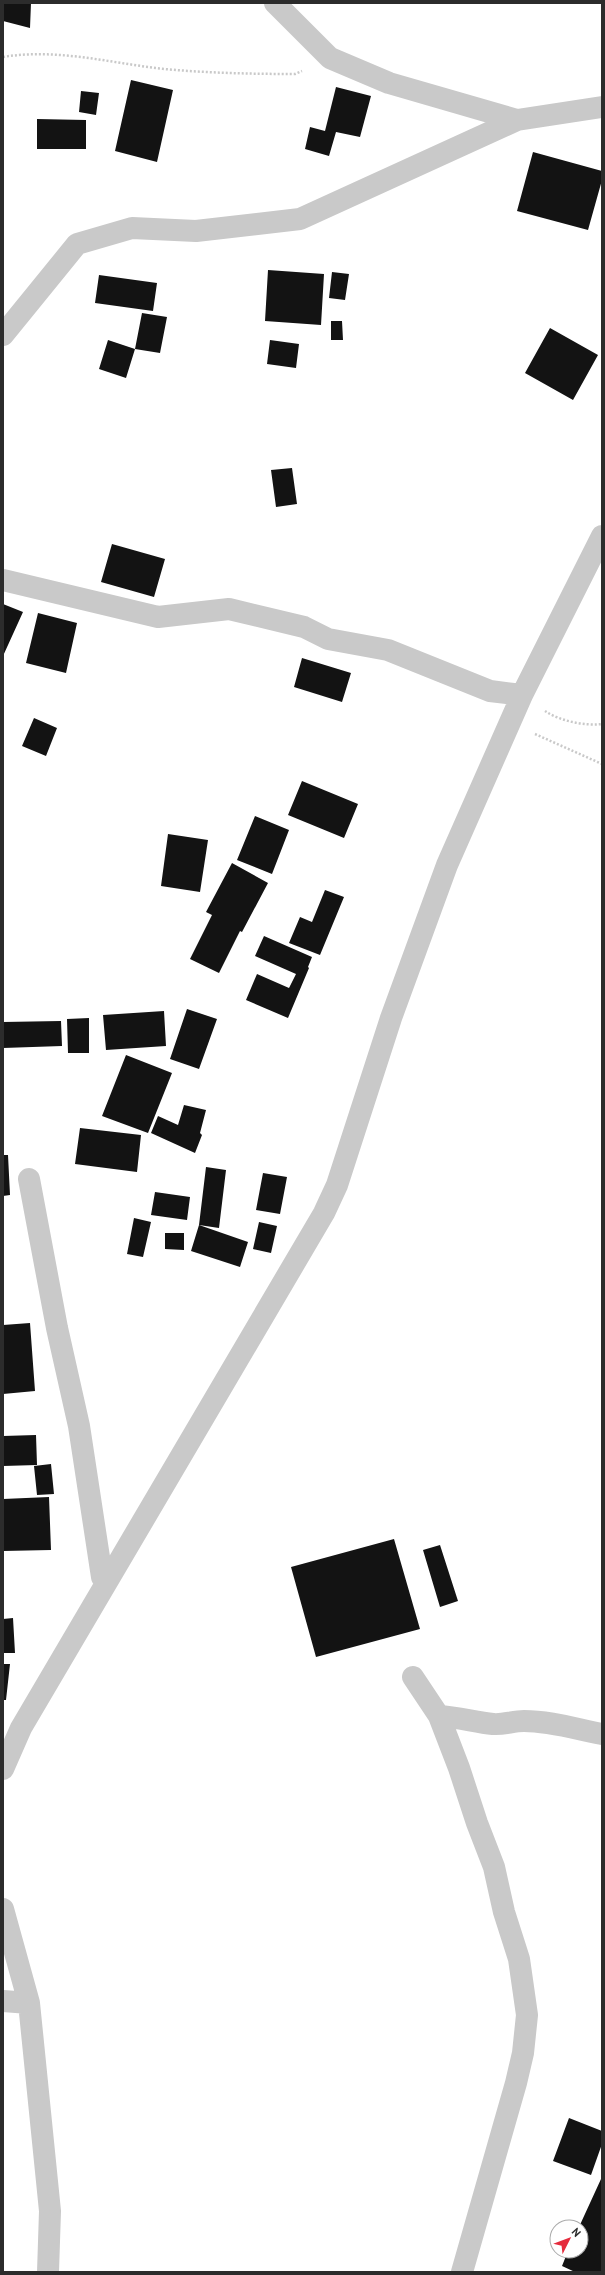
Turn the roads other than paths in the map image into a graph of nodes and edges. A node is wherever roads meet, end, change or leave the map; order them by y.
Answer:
1 (275, 3) edge
2 (602, 107) edge
3 (517, 120) junction
4 (3, 335) edge
5 (602, 536) edge
6 (3, 580) edge
7 (522, 695) junction
8 (29, 1179) dead end
9 (107, 1580) junction
10 (413, 1678) dead end
11 (439, 1716) junction
12 (602, 1734) edge
13 (3, 1770) edge
14 (3, 1909) edge
15 (3, 2001) edge
16 (29, 2003) junction
17 (48, 2272) edge
18 (462, 2272) edge

1 - 3 street
2 - 3 street
3 - 4 street
5 - 7 street
6 - 7 street
7 - 9 street
8 - 9 street
9 - 13 street
10 - 11 street
11 - 12 street
11 - 18 street
14 - 16 street
15 - 16 street
16 - 17 street

